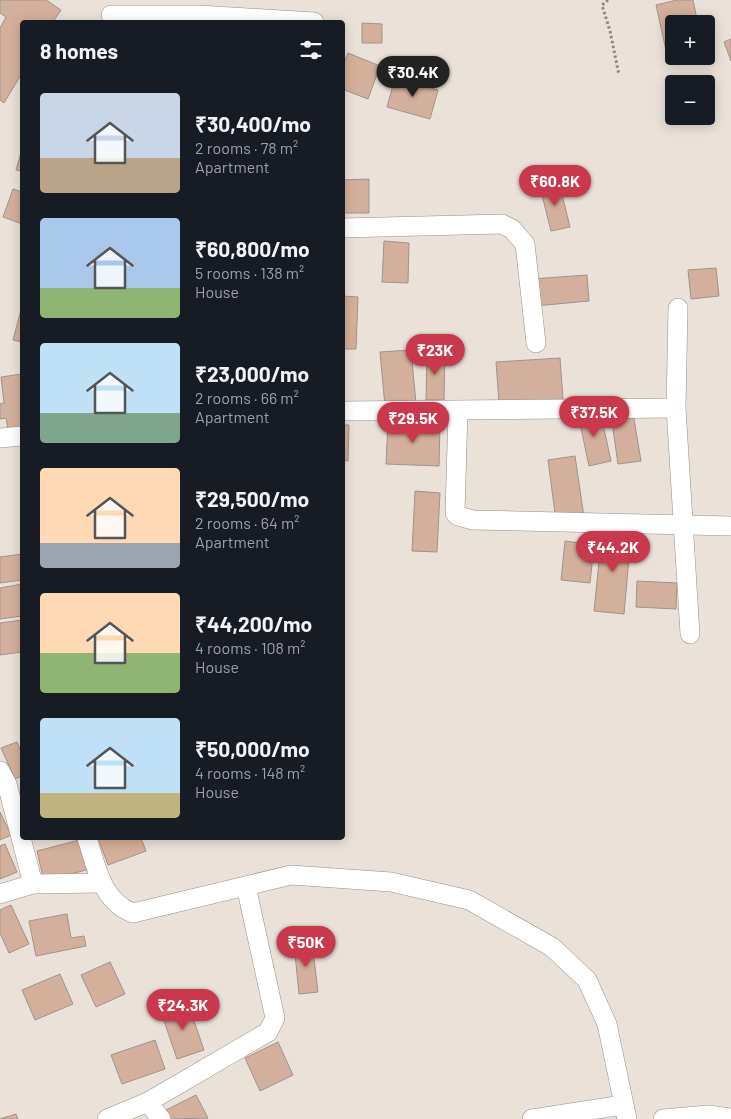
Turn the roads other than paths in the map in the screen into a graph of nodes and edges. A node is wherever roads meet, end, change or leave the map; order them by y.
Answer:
1 (111, 13) edge
2 (281, 20) edge
3 (345, 228) edge
4 (678, 308) dead end
5 (536, 343) dead end
6 (676, 408) junction
7 (345, 411) edge
8 (458, 411) junction
9 (20, 436) edge
10 (0, 438) edge
11 (682, 523) junction
12 (731, 526) edge
13 (690, 634) dead end
14 (10, 778) edge
15 (20, 824) edge
16 (23, 840) edge
17 (88, 840) edge
18 (102, 883) junction
19 (33, 884) junction
20 (246, 886) junction
21 (0, 894) edge
22 (148, 1102) junction
23 (625, 1112) edge
24 (731, 1118) edge
25 (107, 1119) edge
26 (161, 1119) edge
27 (532, 1119) edge
28 (663, 1119) edge

1 - 2 street
3 - 5 street
4 - 6 street
6 - 8 street
6 - 11 street
7 - 8 street
8 - 11 street
9 - 10 street
11 - 12 street
11 - 13 street
14 - 15 street
16 - 19 street
17 - 18 street
18 - 19 street
18 - 20 street
19 - 21 street
20 - 22 street
20 - 23 street
22 - 25 street
22 - 26 street
23 - 27 street
24 - 28 street

